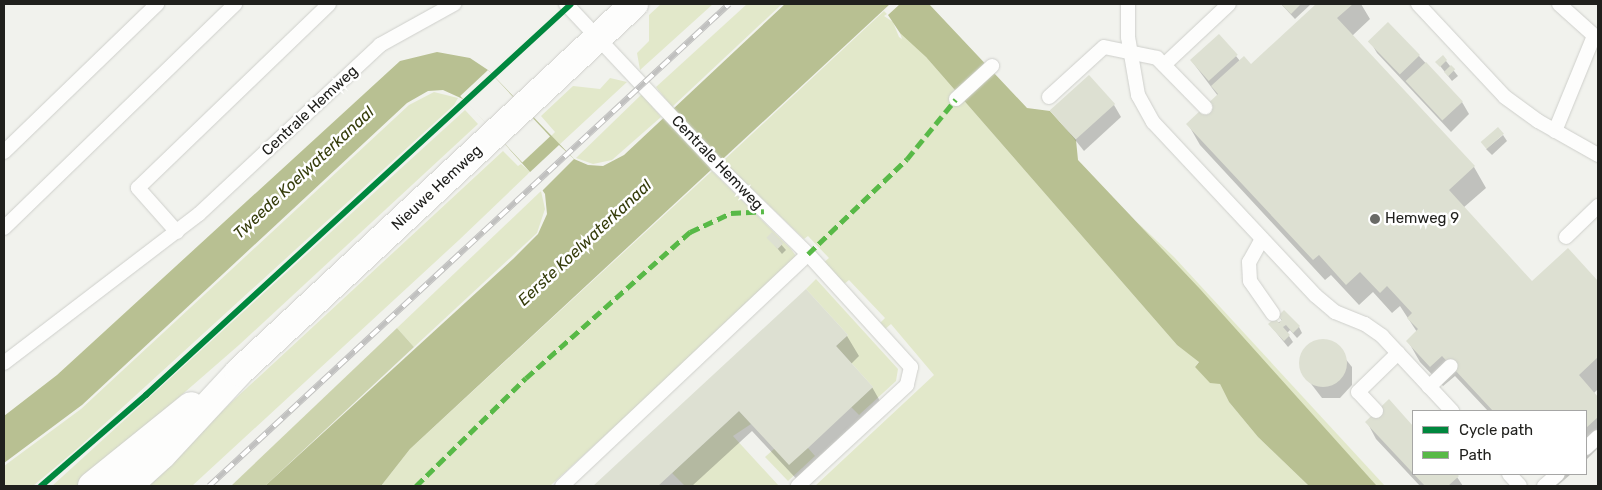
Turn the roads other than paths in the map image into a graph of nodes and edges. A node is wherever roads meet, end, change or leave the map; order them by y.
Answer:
1 (157, 4) edge
2 (235, 4) edge
3 (329, 4) edge
4 (454, 4) edge
5 (566, 4) edge
6 (634, 4) edge
7 (1126, 4) edge
8 (1229, 4) edge
9 (1559, 4) edge
10 (1424, 6) edge
11 (597, 38) junction
12 (1596, 38) edge
13 (1131, 53) junction
14 (1164, 65) junction
15 (992, 66) dead end
16 (1049, 97) dead end
17 (956, 99) dead end
18 (1205, 107) dead end
19 (1555, 131) junction
20 (4, 152) edge
21 (1598, 155) edge
22 (1598, 206) edge
23 (4, 228) edge
24 (177, 232) junction
25 (1566, 237) dead end
26 (1262, 239) junction
27 (808, 254) junction
28 (1273, 314) dead end
29 (1398, 353) junction
30 (4, 362) edge
31 (1452, 366) dead end
32 (239, 372) junction
33 (1429, 386) junction
34 (1451, 410) edge
35 (1376, 411) dead end
36 (1598, 436) edge
37 (1587, 447) edge
38 (1510, 475) edge
39 (1557, 475) edge
40 (92, 486) edge
41 (128, 486) edge
42 (562, 486) edge
43 (798, 486) edge
44 (1520, 486) edge
45 (1544, 486) edge

1 - 20 lane
2 - 23 lane
3 - 24 lane
4 - 24 lane, Centrale Hemweg
5 - 11 lane, Centrale Hemweg
6 - 11 main road, Nieuwe Hemweg
7 - 13 lane
8 - 14 lane
9 - 12 lane
10 - 19 lane
11 - 27 lane, Centrale Hemweg
11 - 32 main road, Nieuwe Hemweg
12 - 19 lane
13 - 14 lane
13 - 16 lane
13 - 26 lane
14 - 18 lane
15 - 17 lane
19 - 21 lane
22 - 25 lane
24 - 30 lane, Centrale Hemweg
26 - 28 lane
26 - 29 lane
27 - 42 lane
27 - 43 lane, Centrale Hemweg
29 - 33 lane
29 - 35 lane
31 - 33 lane
32 - 40 main road, Nieuwe Hemweg
32 - 41 main road, Nieuwe Hemweg
33 - 34 lane
36 - 37 lane
38 - 44 lane
39 - 45 lane

